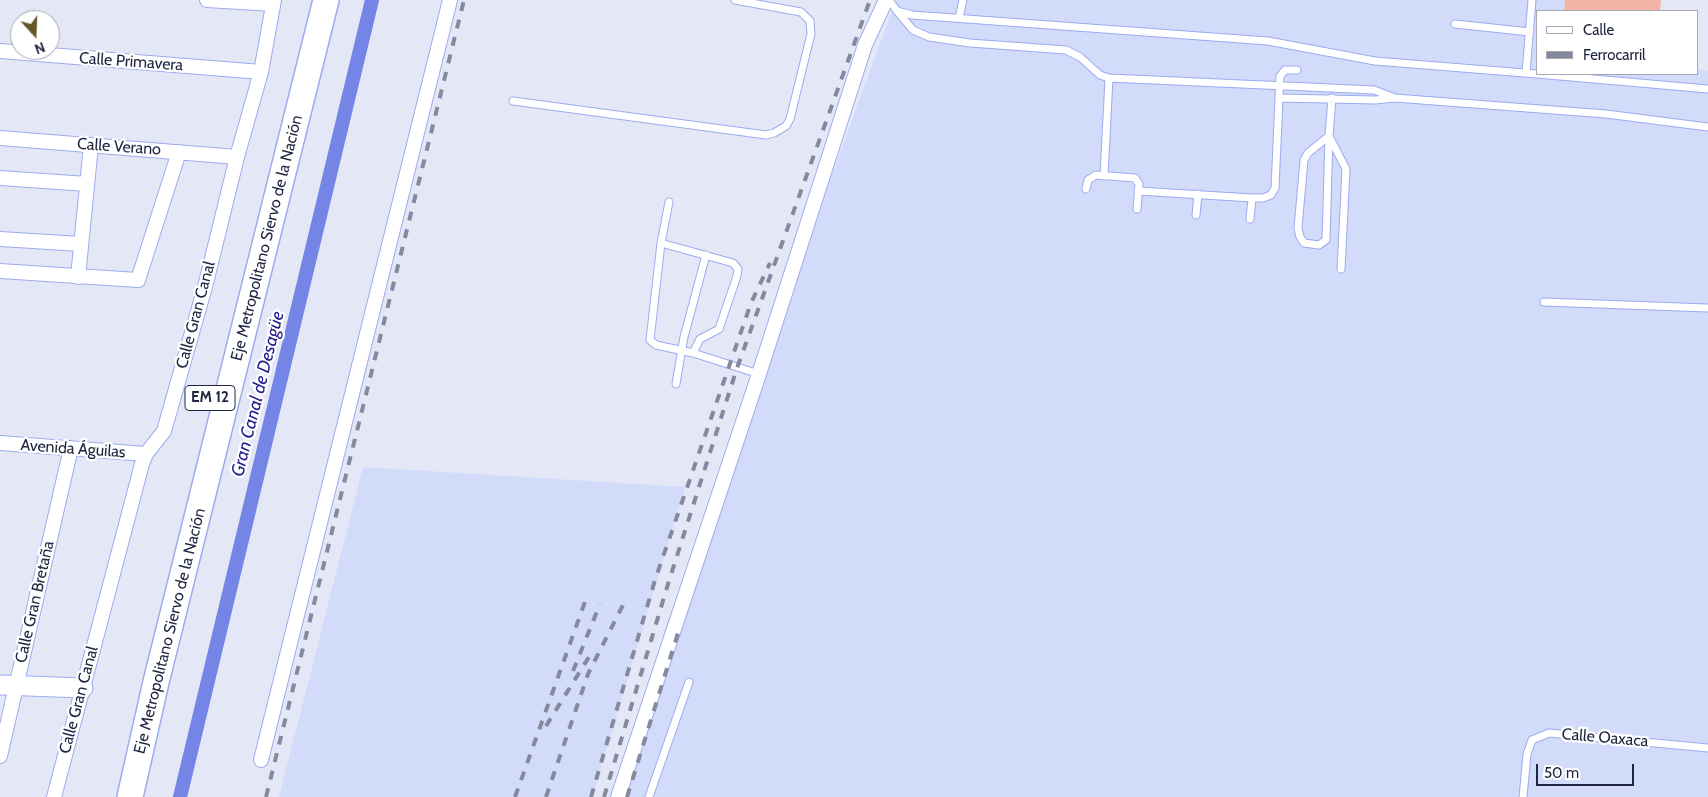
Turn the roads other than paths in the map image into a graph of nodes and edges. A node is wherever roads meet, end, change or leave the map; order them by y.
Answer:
1 (208, 0) edge
2 (308, 0) edge
3 (326, 0) edge
4 (450, 0) edge
5 (735, 0) edge
6 (888, 0) edge
7 (963, 0) edge
8 (1532, 0) edge
9 (273, 2) edge
10 (897, 10) junction
11 (959, 18) junction
12 (1455, 24) dead end
13 (1530, 32) junction
14 (0, 51) edge
15 (1297, 70) dead end
16 (262, 72) junction
17 (1526, 73) junction
18 (1536, 74) edge
19 (1548, 75) edge
20 (1109, 78) junction
21 (1280, 85) junction
22 (1708, 89) edge
23 (1280, 98) junction
24 (1332, 98) junction
25 (1395, 98) junction
26 (514, 102) dead end
27 (1708, 127) edge
28 (1329, 136) junction
29 (0, 138) edge
30 (91, 145) junction
31 (179, 152) junction
32 (237, 157) junction
33 (1104, 176) junction
34 (0, 178) edge
35 (87, 184) junction
36 (1086, 189) dead end
37 (1138, 191) junction
38 (1198, 194) junction
39 (1252, 198) junction
40 (668, 202) dead end
41 (1137, 209) dead end
42 (1196, 214) dead end
43 (1250, 219) dead end
44 (0, 239) edge
45 (661, 243) junction
46 (81, 244) junction
47 (706, 255) junction
48 (1341, 269) dead end
49 (0, 271) edge
50 (78, 277) junction
51 (1544, 302) dead end
52 (1708, 308) edge
53 (682, 350) junction
54 (693, 353) junction
55 (759, 374) junction
56 (676, 384) dead end
57 (0, 443) edge
58 (71, 448) junction
59 (146, 454) junction
60 (689, 682) dead end
61 (8, 685) edge
62 (83, 688) junction
63 (1708, 748) edge
64 (0, 756) edge
65 (261, 760) dead end
66 (54, 797) edge
67 (112, 797) edge
68 (130, 797) edge
69 (618, 797) edge
70 (649, 797) edge
71 (1523, 797) edge

1 - 9 street
2 - 67 highway, Eje Metropolitano Siervo de la Nación / EM 12
3 - 68 highway, Eje Metropolitano Siervo de la Nación / EM 12
4 - 65 street
5 - 26 lane
6 - 10 lane
6 - 55 street
7 - 11 lane
8 - 13 lane
9 - 16 street, Calle Gran Canal
10 - 11 lane
10 - 20 lane
11 - 17 lane
12 - 13 lane
13 - 17 lane
14 - 16 street, Calle Primavera
15 - 21 lane
16 - 32 street, Calle Gran Canal
17 - 18 lane
19 - 22 lane
20 - 21 lane
20 - 33 lane
21 - 23 lane
21 - 25 lane
23 - 24 lane
23 - 39 lane
24 - 25 lane
24 - 28 lane
25 - 27 lane
28 - 28 lane
28 - 48 lane
29 - 30 street, Calle Verano
30 - 31 street, Calle Verano
30 - 35 street
31 - 32 street, Calle Verano
31 - 50 street
32 - 59 street, Calle Gran Canal
33 - 36 lane
33 - 37 lane
34 - 35 street
35 - 46 street
37 - 38 lane
37 - 41 lane
38 - 39 lane
38 - 42 lane
39 - 43 lane
40 - 45 lane
44 - 46 street
45 - 47 lane
45 - 53 lane
46 - 50 street
47 - 53 lane
47 - 54 lane
49 - 50 street
51 - 52 lane
53 - 54 lane
53 - 56 lane
54 - 55 lane
55 - 69 street
57 - 58 street, Avenida Águilas
58 - 59 street, Avenida Águilas
58 - 61 street, Calle Gran Bretaña
59 - 62 street, Calle Gran Canal
60 - 70 lane
61 - 62 street
61 - 64 street, Calle Gran Bretaña
62 - 66 street, Calle Gran Canal
63 - 71 lane, Calle Oaxaca

